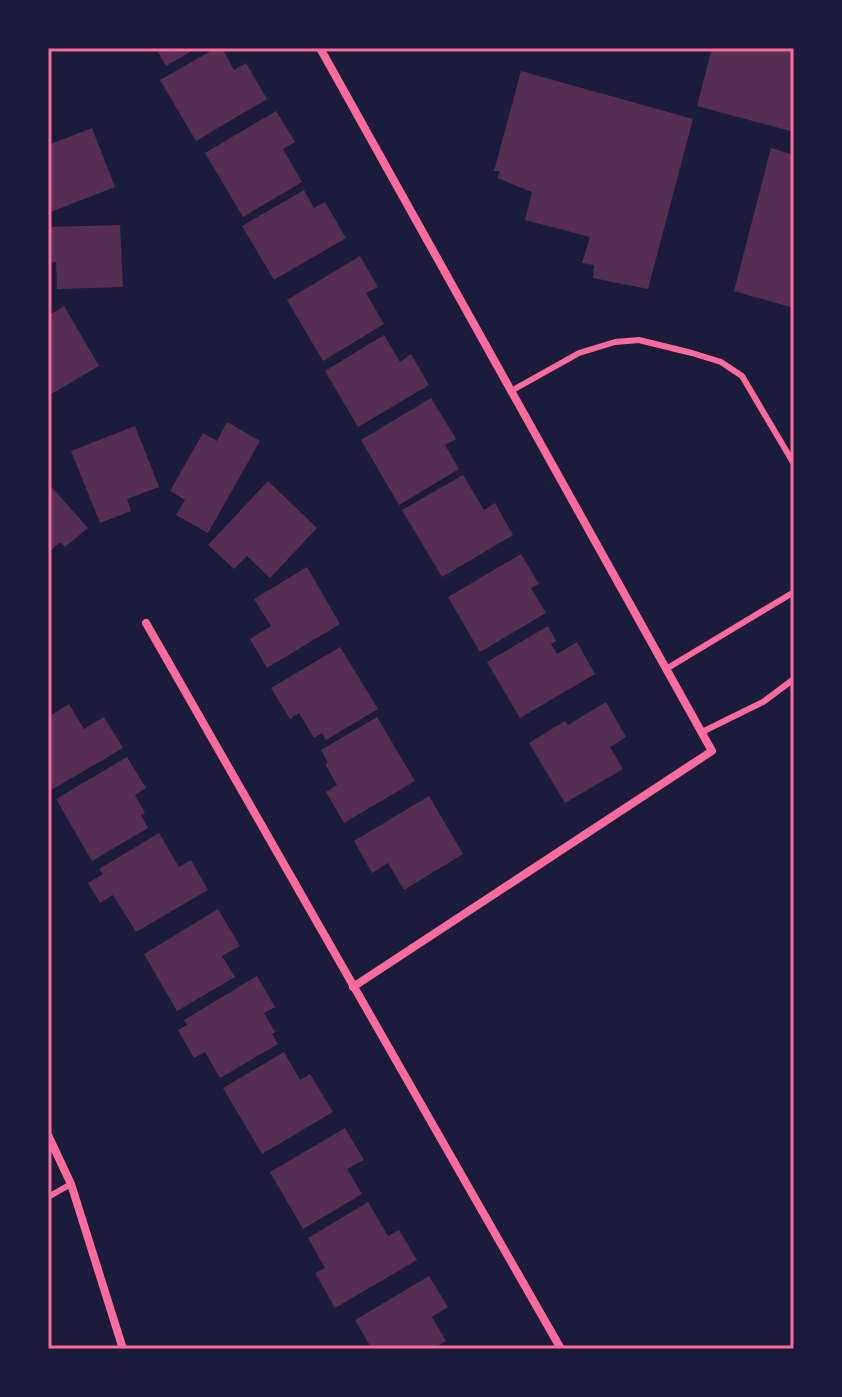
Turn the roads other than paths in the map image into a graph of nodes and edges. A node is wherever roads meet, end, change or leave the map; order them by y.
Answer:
1 (320, 48) edge
2 (511, 391) junction
3 (794, 464) edge
4 (794, 592) edge
5 (146, 623) dead end
6 (666, 669) junction
7 (794, 679) edge
8 (702, 732) junction
9 (353, 987) junction
10 (48, 1135) edge
11 (71, 1184) junction
12 (48, 1197) edge
13 (123, 1349) edge
14 (561, 1349) edge

1 - 2 street
2 - 3 lane
2 - 6 street
4 - 6 lane
5 - 9 street
6 - 8 street
7 - 8 lane
8 - 9 street
9 - 14 street
10 - 11 street
11 - 12 lane
11 - 13 street

